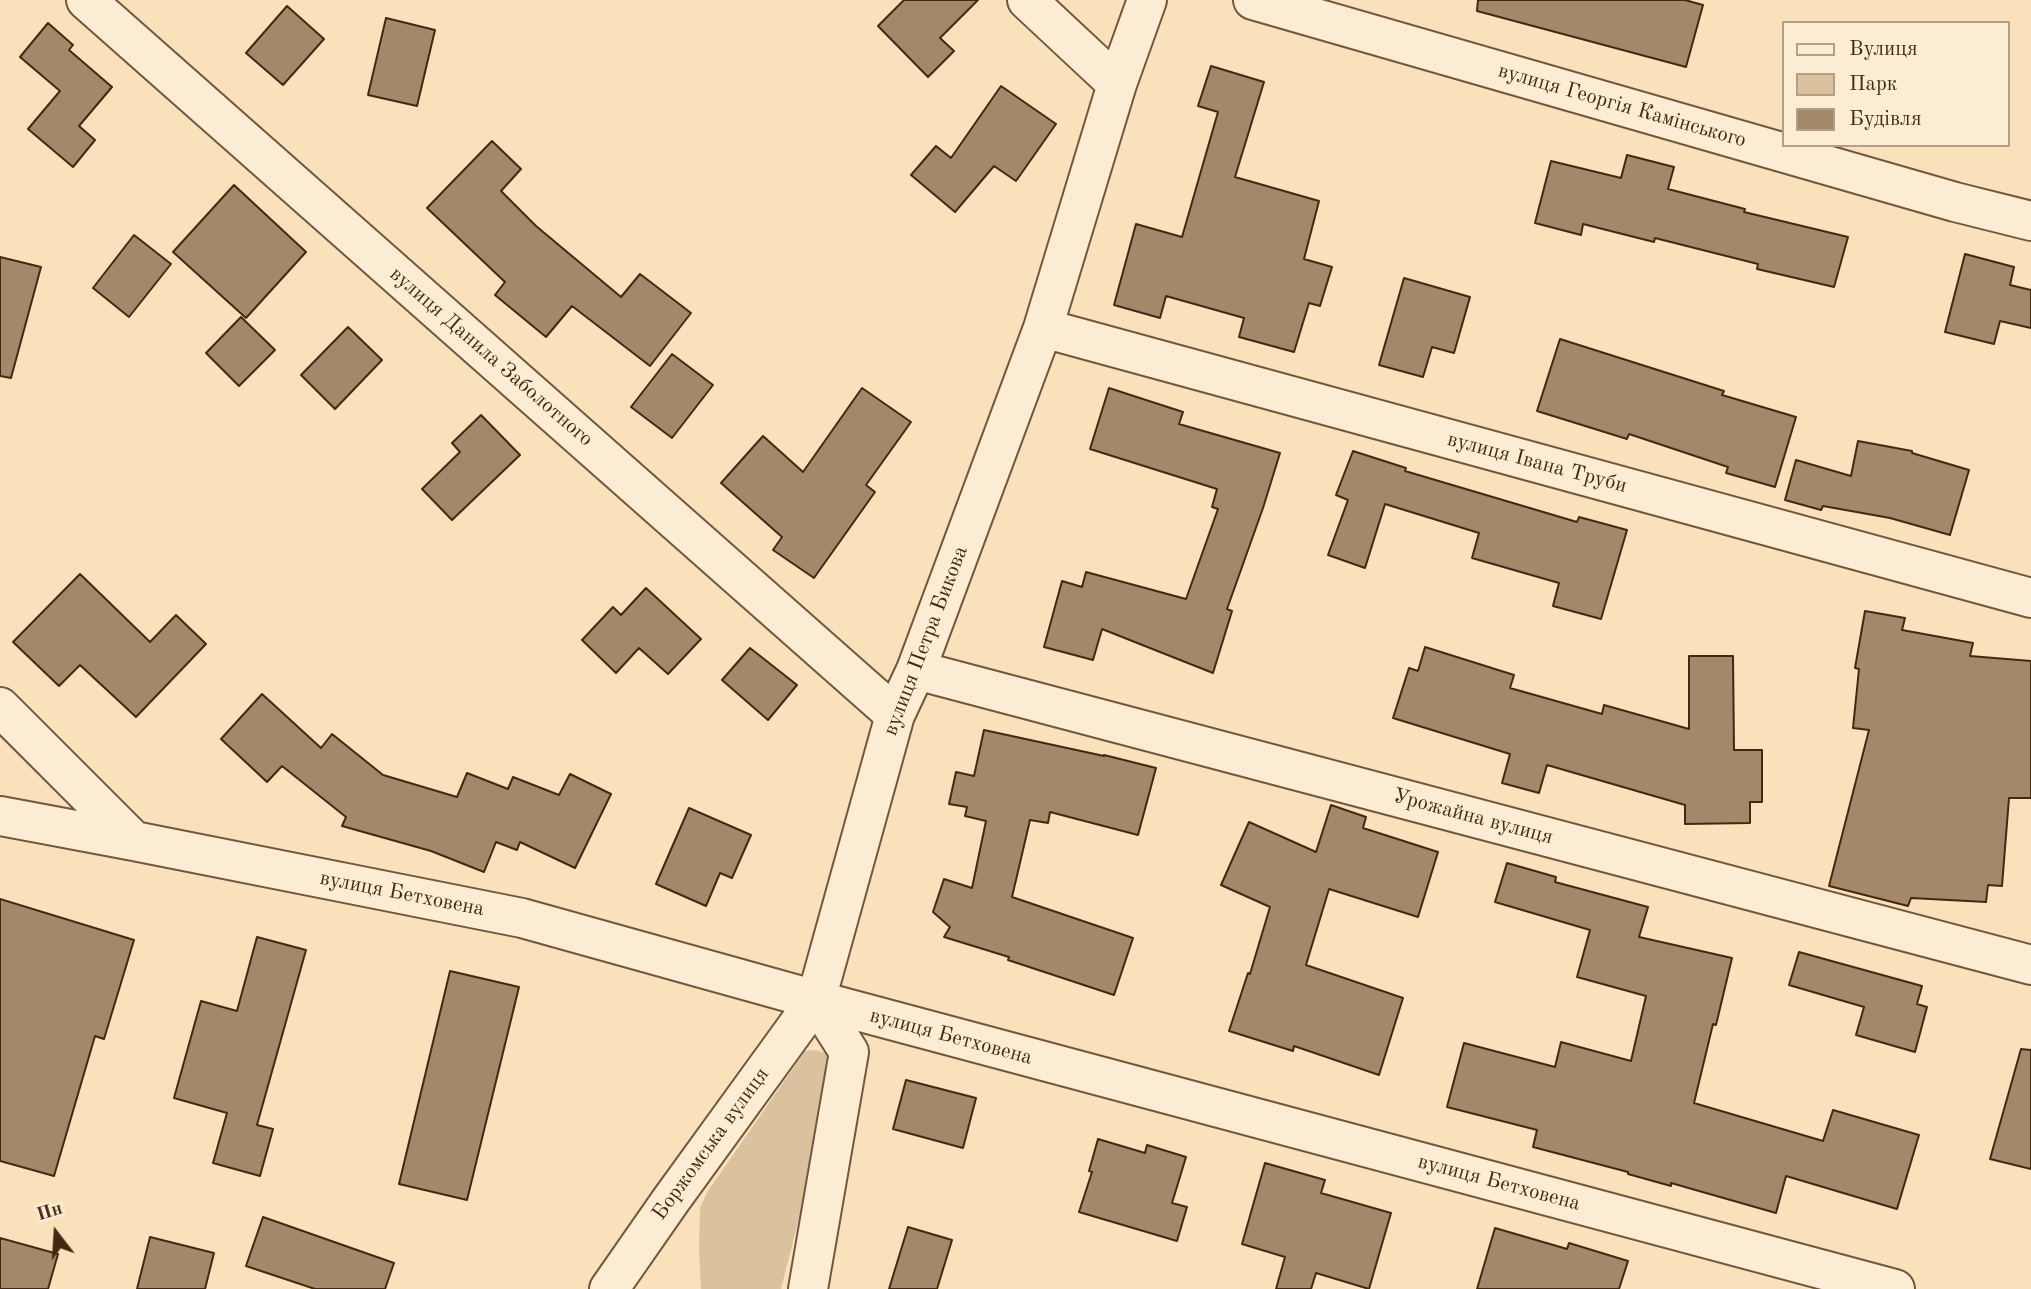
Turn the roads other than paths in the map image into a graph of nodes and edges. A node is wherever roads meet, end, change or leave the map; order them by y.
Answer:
1 (86, 0) edge
2 (1027, 0) edge
3 (1147, 0) edge
4 (1254, 0) edge
5 (1117, 84) junction
6 (2031, 221) edge
7 (1043, 328) junction
8 (2031, 598) edge
9 (916, 670) junction
10 (0, 707) edge
11 (895, 715) junction
12 (0, 816) edge
13 (134, 841) junction
14 (2031, 965) edge
15 (816, 1000) junction
16 (609, 1289) edge
17 (808, 1289) edge
18 (1895, 1289) edge

1 - 11 street, вулиця Данила Заболотного
2 - 5 street
3 - 5 street, вулиця Петра Бикова
4 - 6 street, вулиця Георгія Камінського
5 - 7 street, вулиця Петра Бикова
7 - 8 street, вулиця Івана Труби
7 - 9 street, вулиця Петра Бикова
9 - 11 street, вулиця Петра Бикова
9 - 14 street, Урожайна вулиця
10 - 13 street
11 - 15 street, вулиця Петра Бикова
12 - 13 street, вулиця Бетховена
13 - 15 street, вулиця Бетховена
15 - 16 street, Боржомська вулиця
15 - 17 street
15 - 18 street, вулиця Бетховена

